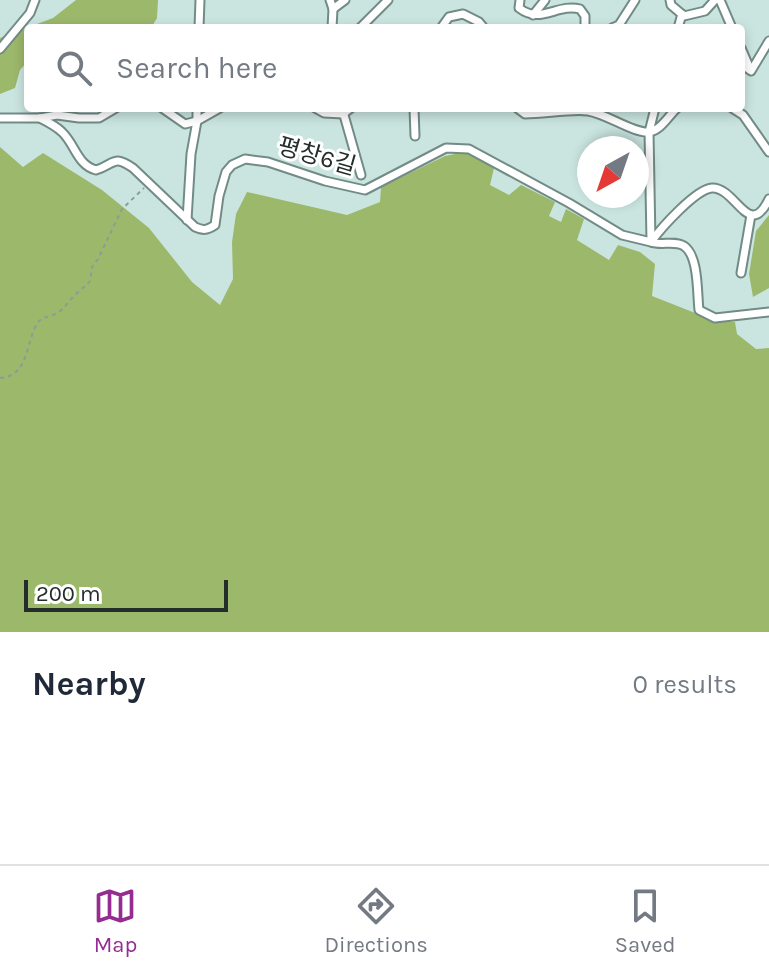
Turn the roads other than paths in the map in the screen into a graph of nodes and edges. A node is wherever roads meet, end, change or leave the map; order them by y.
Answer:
1 (35, 0) edge
2 (200, 0) edge
3 (345, 0) edge
4 (388, 0) edge
5 (520, 0) edge
6 (545, 0) edge
7 (635, 0) edge
8 (670, 0) edge
9 (718, 0) edge
10 (332, 3) edge
11 (682, 14) junction
12 (533, 15) junction
13 (199, 24) edge
14 (332, 24) edge
15 (364, 24) edge
16 (444, 24) edge
17 (481, 24) edge
18 (585, 24) edge
19 (620, 24) edge
20 (679, 24) edge
21 (730, 24) edge
22 (769, 41) edge
23 (0, 49) edge
24 (745, 57) edge
25 (745, 67) edge
26 (751, 71) junction
27 (109, 112) edge
28 (168, 112) edge
29 (197, 112) edge
30 (213, 112) edge
31 (342, 112) edge
32 (414, 112) edge
33 (522, 112) edge
34 (566, 112) edge
35 (591, 112) edge
36 (654, 112) edge
37 (673, 112) edge
38 (738, 112) edge
39 (0, 118) edge
40 (40, 118) junction
41 (197, 121) junction
42 (649, 132) junction
43 (415, 136) dead end
44 (769, 152) edge
45 (361, 175) dead end
46 (769, 199) edge
47 (751, 215) junction
48 (187, 220) junction
49 (651, 242) junction
50 (741, 273) dead end
51 (769, 312) edge

1 - 23 street
2 - 13 street
3 - 10 street
4 - 15 street
5 - 12 street
6 - 12 street
7 - 19 street
8 - 11 street
9 - 11 street
9 - 21 street
10 - 14 street
11 - 20 street
12 - 18 street
16 - 17 street
22 - 26 street
24 - 26 street
25 - 26 street
27 - 40 street
28 - 41 street
29 - 41 street
30 - 41 street
31 - 45 street
32 - 43 street
33 - 34 street
35 - 42 street
36 - 42 street
37 - 42 street
38 - 44 street
39 - 40 street
40 - 48 street
41 - 48 street
42 - 49 street
46 - 47 street
47 - 49 street
47 - 50 street
48 - 49 street, 평창6길
49 - 51 street, 평창6길

